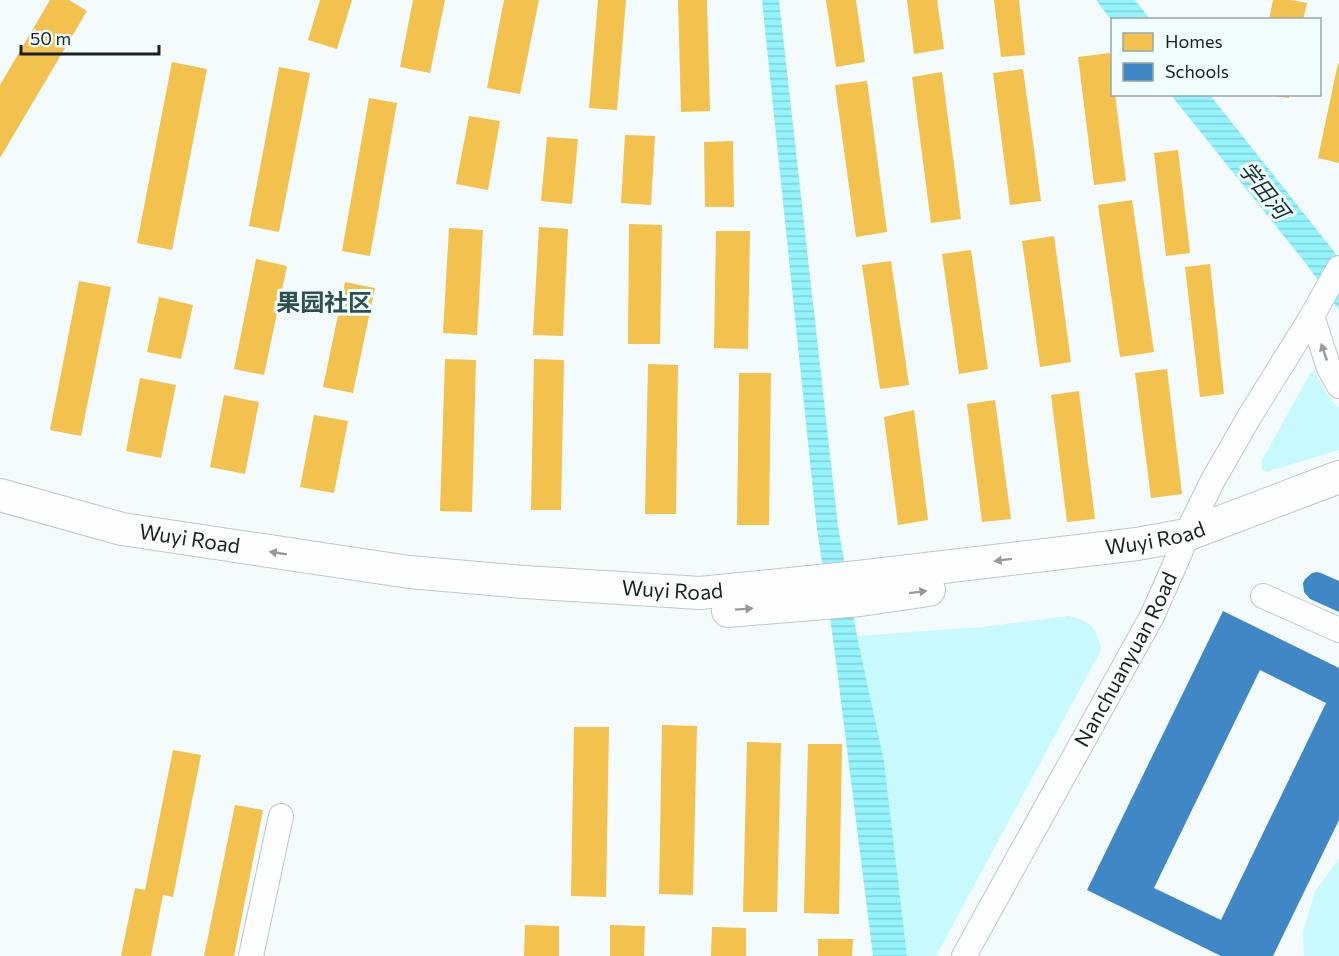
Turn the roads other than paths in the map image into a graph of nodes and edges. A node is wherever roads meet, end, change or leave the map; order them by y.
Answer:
1 (1339, 268) edge
2 (1317, 307) junction
3 (1339, 386) edge
4 (1339, 477) edge
5 (0, 495) edge
6 (1339, 499) edge
7 (0, 517) edge
8 (1183, 544) junction
9 (818, 592) junction
10 (1263, 596) dead end
11 (1339, 630) edge
12 (281, 816) dead end
13 (251, 956) edge
14 (964, 956) edge

1 - 2 street, Nanchuanyuan Road
3 -> 2 street
2 - 8 street, Nanchuanyuan Road
4 - 8 main road, Wuyi Road
9 -> 5 main road, Wuyi Road
6 - 8 main road, Wuyi Road
7 -> 9 main road, Wuyi Road
8 - 9 main road, Wuyi Road
8 - 14 street, Nanchuanyuan Road
10 - 11 street
12 - 13 street

